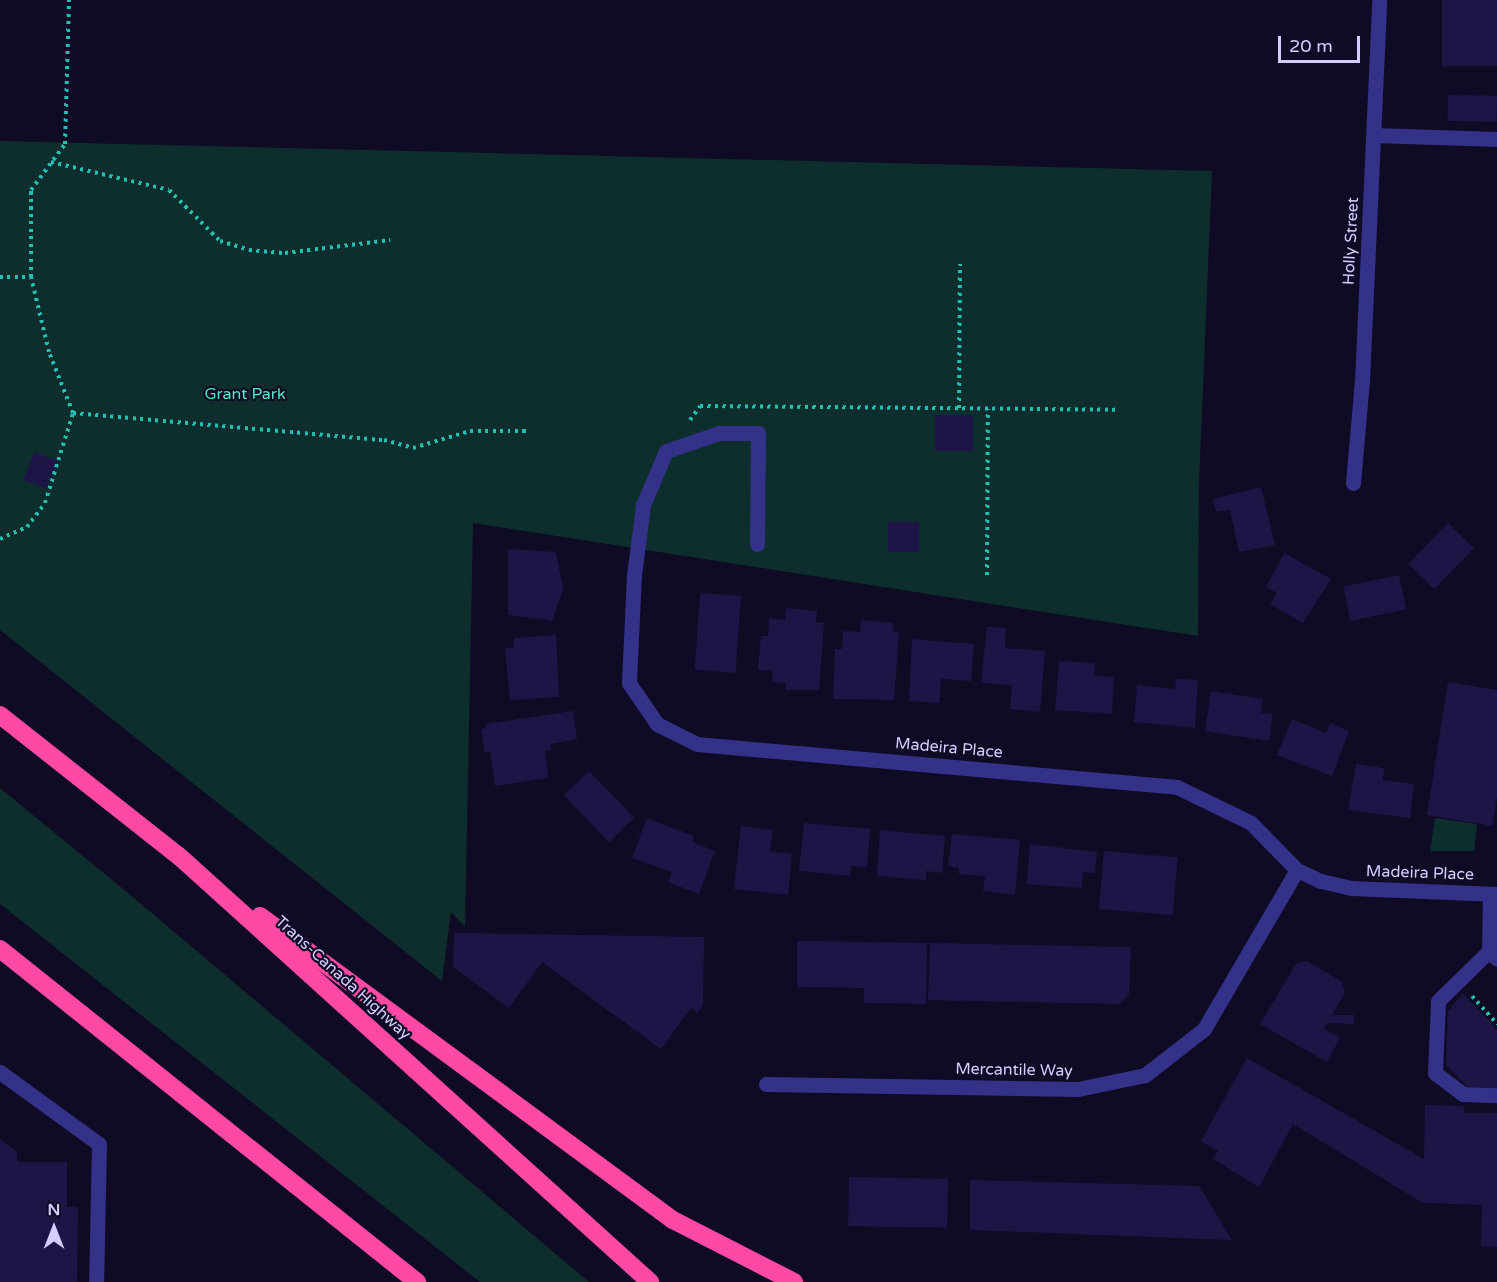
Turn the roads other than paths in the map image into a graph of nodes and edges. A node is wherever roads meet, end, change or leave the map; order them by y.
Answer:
1 (1379, 0) edge
2 (1374, 135) junction
3 (1497, 139) edge
4 (1353, 483) dead end
5 (757, 544) dead end
6 (0, 715) edge
7 (180, 857) junction
8 (1297, 870) junction
9 (1493, 894) edge
10 (0, 949) edge
11 (1493, 955) edge
12 (0, 1072) edge
13 (766, 1084) dead end
14 (1497, 1095) edge
15 (96, 1282) edge
16 (417, 1282) edge
17 (650, 1282) edge
18 (794, 1282) edge

1 - 2 street, Holly Street
2 - 3 street
2 - 4 street, Holly Street
5 - 8 street, Madeira Place
6 - 7 highway, Trans-Canada Highway
7 - 17 highway, Trans-Canada Highway
7 - 18 highway
8 - 9 street, Madeira Place
8 - 13 street, Mercantile Way
9 - 11 street
10 - 16 highway
11 - 14 street
12 - 15 street

